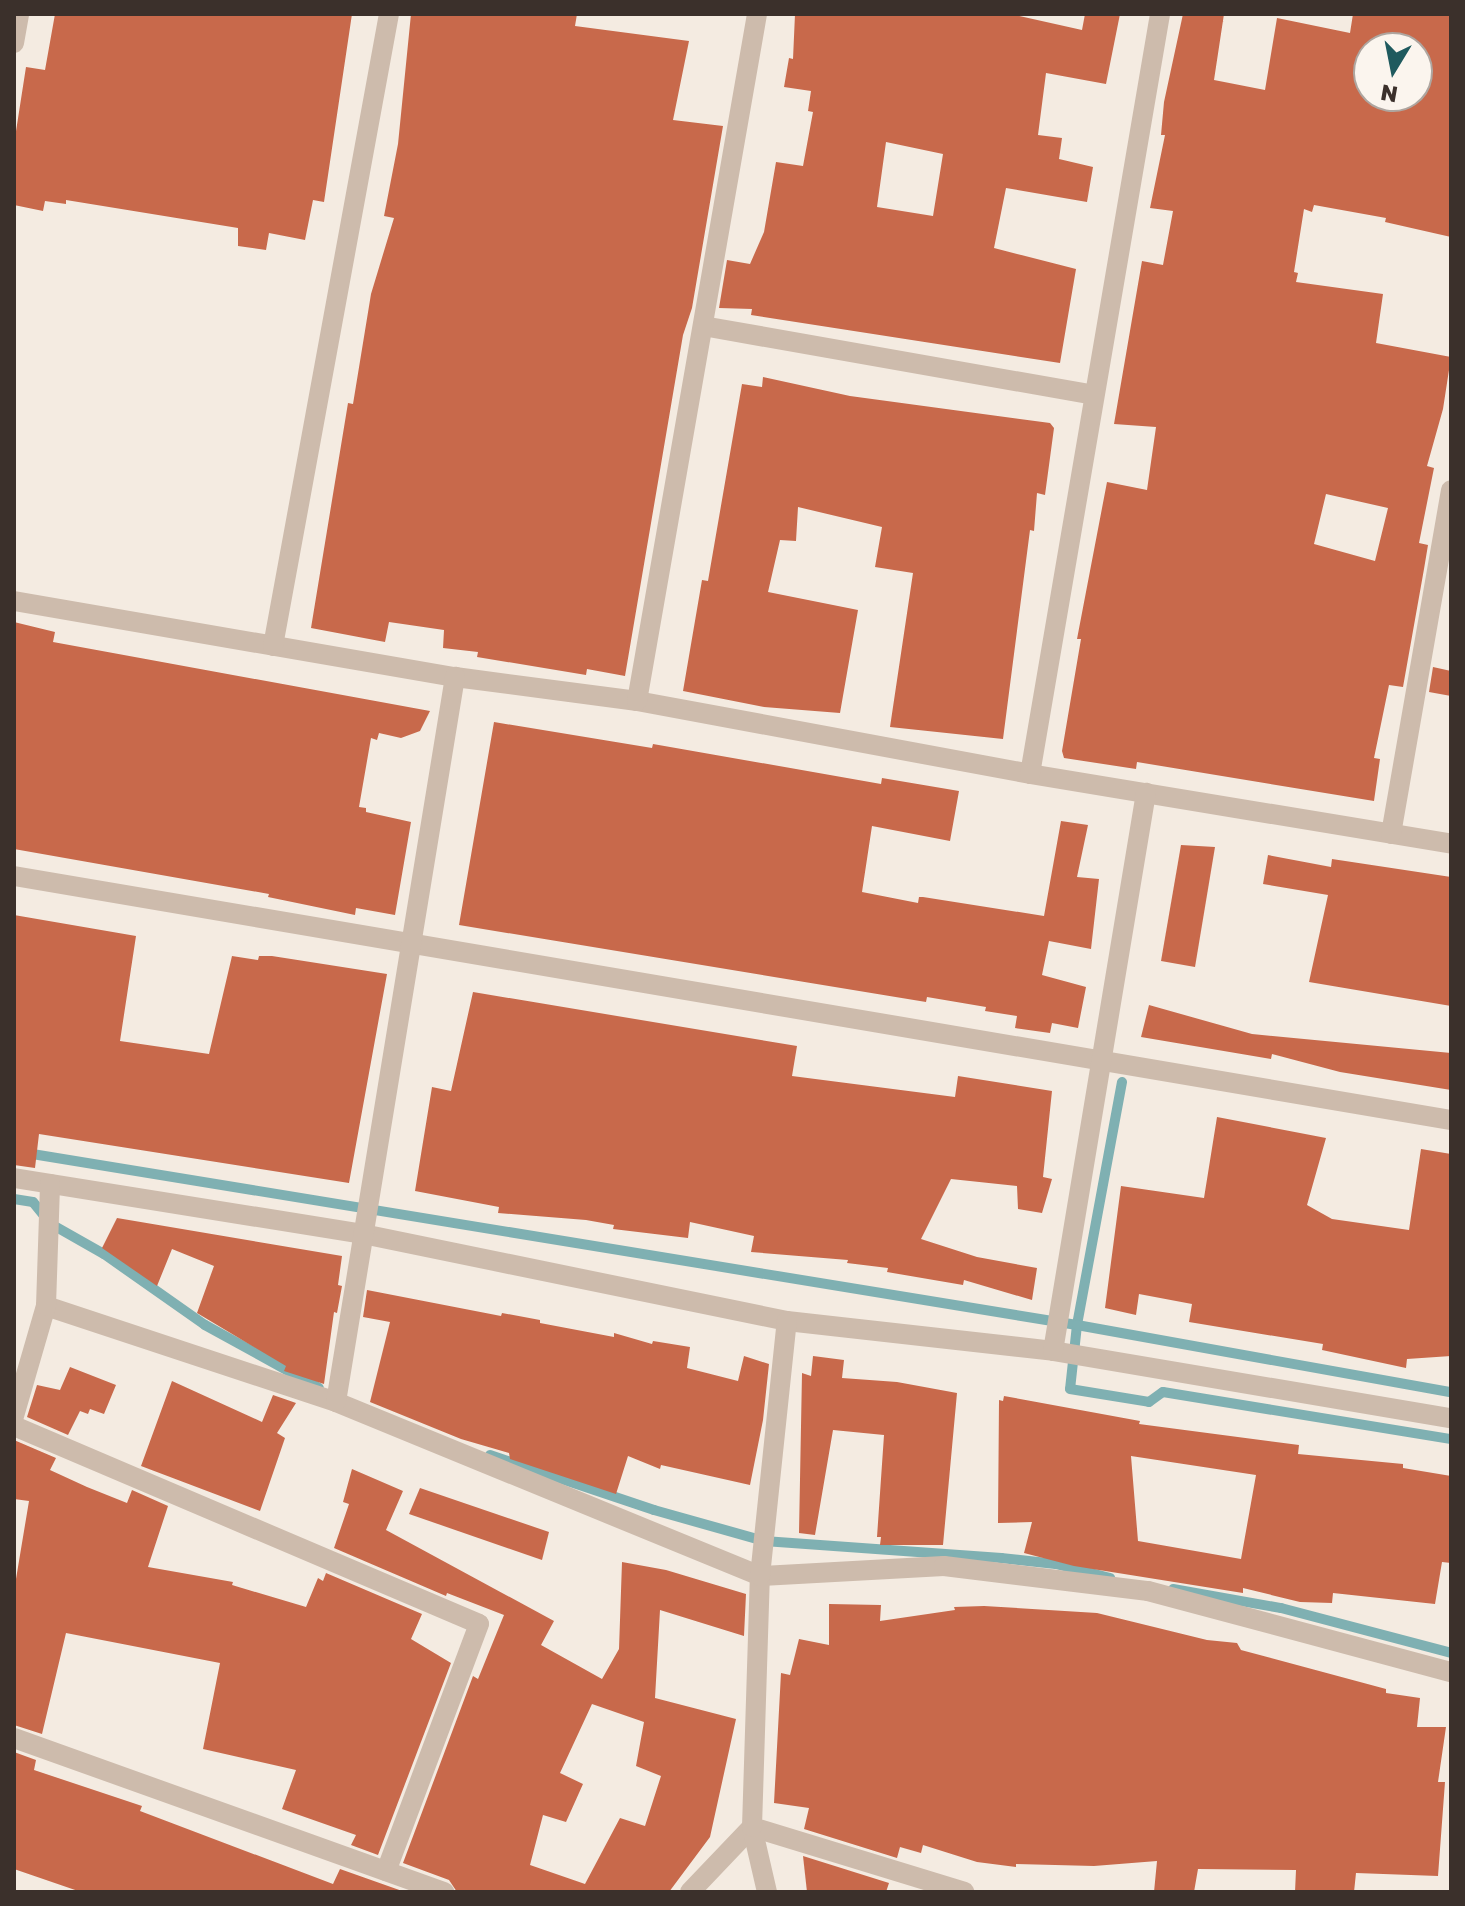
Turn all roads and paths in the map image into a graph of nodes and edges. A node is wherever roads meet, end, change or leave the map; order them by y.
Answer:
1 (19, 14) edge
2 (389, 14) edge
3 (757, 14) edge
4 (1160, 14) edge
5 (14, 43) edge
6 (703, 326) junction
7 (1094, 395) junction
8 (1451, 490) edge
9 (14, 601) edge
10 (273, 646) junction
11 (455, 677) junction
12 (637, 701) junction
13 (1030, 774) junction
14 (1146, 793) junction
15 (1391, 834) junction
16 (1451, 844) edge
17 (14, 876) edge
18 (412, 944) junction
19 (1104, 1061) junction
20 (1451, 1120) edge
21 (14, 1178) edge
22 (50, 1184) junction
23 (363, 1234) junction
24 (46, 1306) junction
25 (787, 1321) junction
26 (1053, 1351) junction
27 (336, 1402) junction
28 (14, 1416) edge
29 (1451, 1418) edge
30 (14, 1426) edge
31 (760, 1576) junction
32 (1451, 1672) edge
33 (14, 1738) edge
34 (752, 1827) junction
35 (386, 1871) junction
36 (444, 1892) edge
37 (690, 1892) edge
38 (767, 1892) edge
39 (964, 1892) edge

1 - 5 street
2 - 10 street
3 - 6 street
4 - 7 street
6 - 7 street
6 - 12 street
7 - 13 street
8 - 15 street
9 - 10 street
10 - 11 street
11 - 12 street
11 - 18 street
12 - 13 street
13 - 14 street
14 - 15 street
14 - 19 street
15 - 16 street
17 - 18 street
18 - 19 street
18 - 23 street
19 - 20 street
19 - 26 street
21 - 22 street
22 - 23 street
22 - 24 street
23 - 25 street
23 - 27 street
24 - 27 street
24 - 28 street
25 - 26 street
25 - 31 street
26 - 29 street
27 - 31 street
30 - 35 street
31 - 32 street
31 - 34 street
33 - 35 street
34 - 37 street
34 - 38 street
34 - 39 street
35 - 36 street

